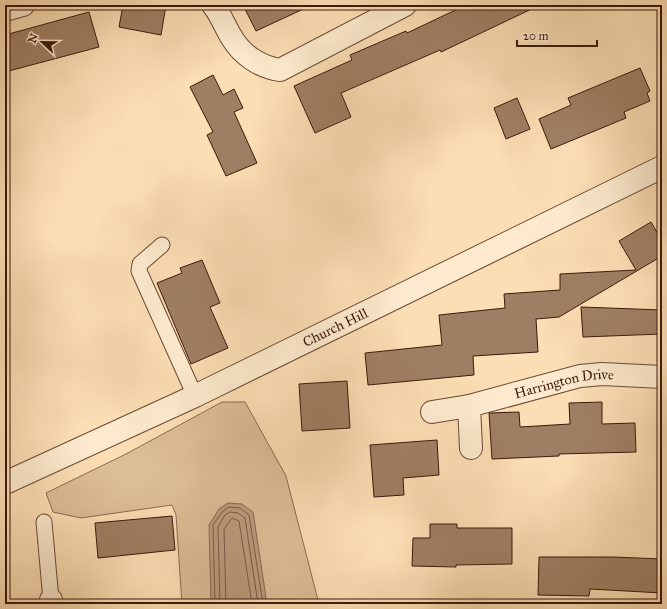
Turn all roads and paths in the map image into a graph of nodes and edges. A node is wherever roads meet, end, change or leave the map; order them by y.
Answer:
1 (23, 5) edge
2 (213, 5) edge
3 (405, 5) edge
4 (5, 10) edge
5 (662, 167) edge
6 (162, 245) dead end
7 (662, 377) edge
8 (195, 396) junction
9 (469, 406) junction
10 (432, 412) dead end
11 (471, 448) dead end
12 (5, 483) edge
13 (44, 522) dead end
14 (51, 602) edge

1 - 4 street
2 - 3 street
5 - 8 street, Church Hill
6 - 8 lane
7 - 9 street, Harrington Drive
8 - 12 street, Church Hill
9 - 10 street, Harrington Drive
9 - 11 street
13 - 14 lane

